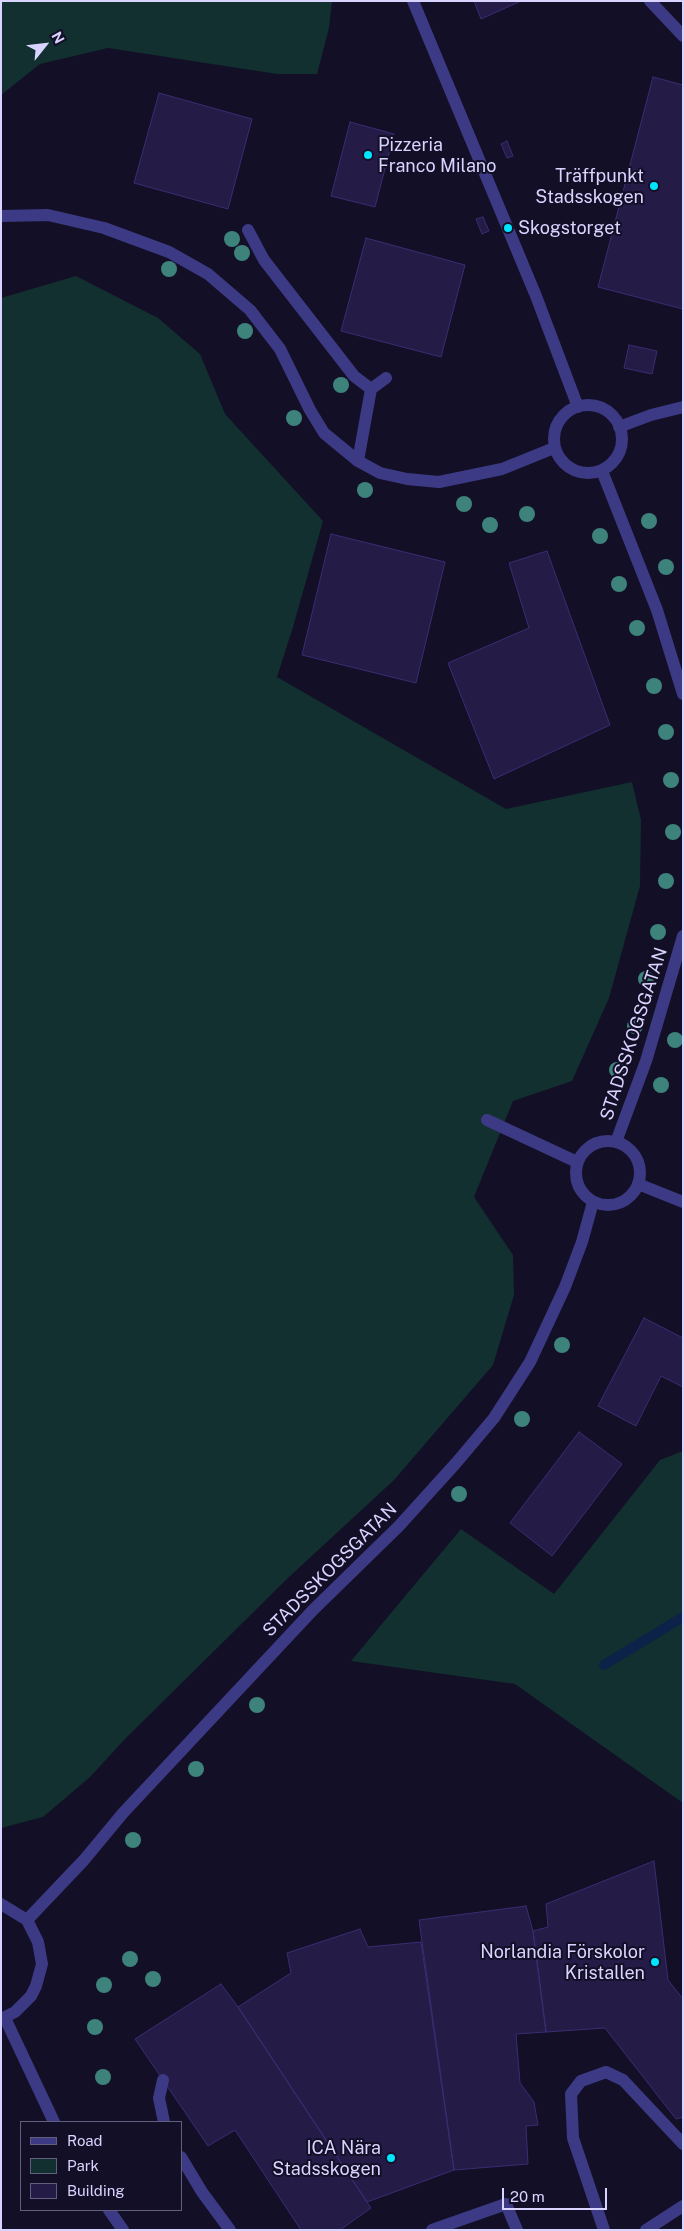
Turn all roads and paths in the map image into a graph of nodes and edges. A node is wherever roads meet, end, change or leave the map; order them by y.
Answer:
1 (413, 1) edge
2 (650, 1) edge
3 (683, 36) edge
4 (1, 216) edge
5 (248, 230) dead end
6 (386, 378) dead end
7 (371, 389) junction
8 (578, 407) junction
9 (683, 407) edge
10 (619, 426) junction
11 (554, 448) junction
12 (358, 461) junction
13 (602, 471) junction
14 (683, 694) edge
15 (683, 936) edge
16 (487, 1120) dead end
17 (616, 1142) junction
18 (577, 1162) junction
19 (638, 1184) junction
20 (593, 1202) junction
21 (683, 1202) edge
22 (1, 1904) edge
23 (27, 1920) junction
24 (3, 2019) edge
25 (163, 2080) dead end
26 (54, 2121) edge
27 (164, 2121) edge
28 (683, 2144) edge
29 (182, 2159) edge
30 (683, 2206) edge
31 (110, 2211) edge
32 (123, 2230) edge
33 (230, 2230) edge
34 (432, 2230) edge
35 (517, 2230) edge
36 (604, 2230) edge
37 (646, 2230) edge

1 - 8 street
2 - 3 street
4 - 12 street
5 - 7 street
6 - 7 street
7 - 12 street
8 - 10 street
8 - 11 street
9 - 10 street
10 - 13 street
11 - 12 street
11 - 13 street
13 - 14 street
15 - 17 street, STADSSKOGSGATAN
16 - 18 street
17 - 18 street, STADSSKOGSGATAN
17 - 19 street, STADSSKOGSGATAN
18 - 20 street
19 - 20 street
19 - 21 street
20 - 23 street, STADSSKOGSGATAN
22 - 23 street
23 - 24 street
24 - 26 street
25 - 27 street
28 - 36 street
29 - 33 street
30 - 37 street
31 - 32 street
34 - 35 street

